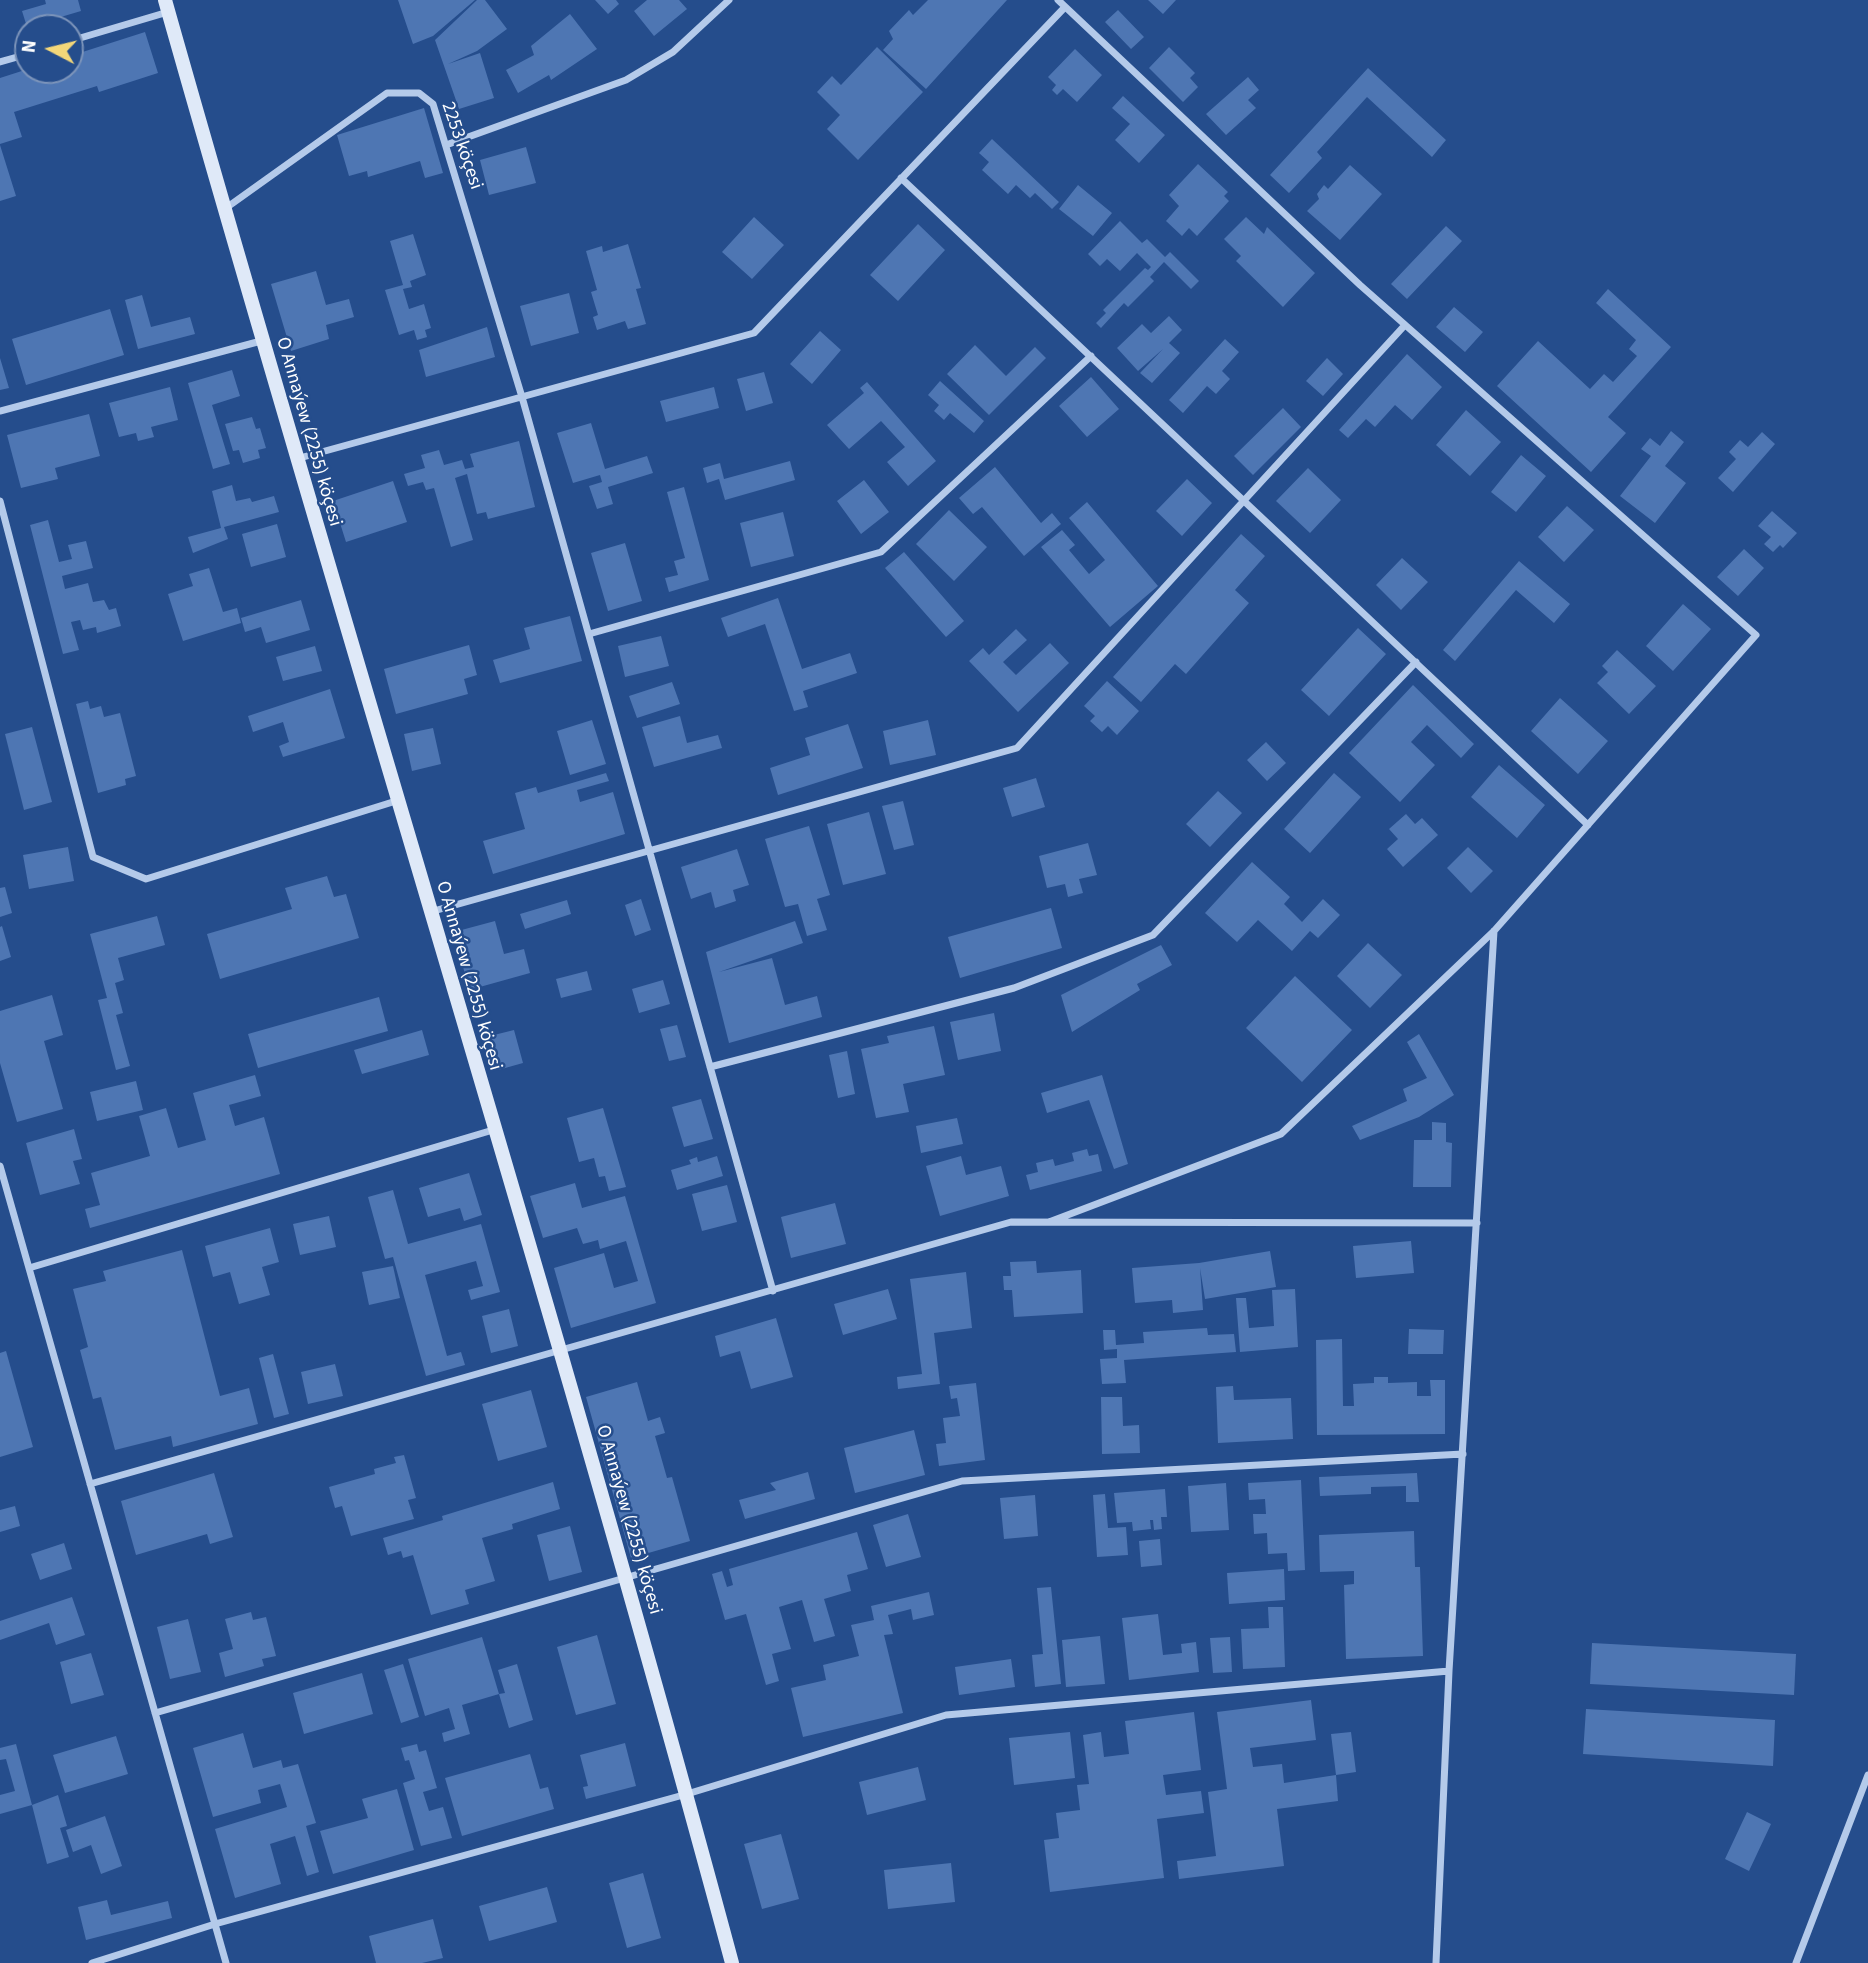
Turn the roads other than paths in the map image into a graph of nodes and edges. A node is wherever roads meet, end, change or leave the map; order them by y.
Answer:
1 (729, 0) edge
2 (1058, 0) edge
3 (166, 6) edge
4 (1065, 7) junction
5 (84, 36) edge
6 (446, 145) junction
7 (901, 178) junction
8 (224, 209) junction
9 (1405, 326) junction
10 (261, 341) junction
11 (1091, 356) junction
12 (522, 397) junction
13 (0, 411) edge
14 (295, 459) junction
15 (0, 500) edge
16 (1245, 500) junction
17 (589, 634) junction
18 (1416, 662) junction
19 (396, 801) junction
20 (1588, 825) junction
21 (649, 850) junction
22 (429, 912) junction
23 (1494, 931) junction
24 (710, 1068) junction
25 (493, 1130) junction
26 (0, 1166) edge
27 (1049, 1222) junction
28 (1477, 1223) junction
29 (29, 1268) junction
30 (772, 1291) junction
31 (559, 1353) junction
32 (1463, 1454) junction
33 (90, 1484) junction
34 (625, 1580) junction
35 (1449, 1671) junction
36 (155, 1713) junction
37 (1868, 1775) edge
38 (687, 1794) junction
39 (215, 1924) junction
40 (92, 1963) edge
41 (226, 1963) edge
42 (732, 1963) edge
43 (1436, 1963) edge
44 (1796, 1963) edge

1 - 6 street
2 - 4 street
3 - 5 street
3 - 8 main road, O Annaýew (2255) köçesi
4 - 7 street
4 - 9 street
6 - 8 street, 2253 köçesi
6 - 12 street, 2253 köçesi
7 - 11 street
7 - 12 street
8 - 10 main road, O Annaýew (2255) köçesi
9 - 16 street
9 - 20 street
10 - 13 street
10 - 14 main road, O Annaýew (2255) köçesi
11 - 16 street
11 - 17 street
12 - 14 street
12 - 17 street, 2253 köçesi
14 - 19 main road, O Annaýew (2255) köçesi
15 - 19 street
16 - 18 street
16 - 21 street
17 - 21 street, 2253 köçesi
18 - 20 street
18 - 24 street
19 - 22 main road, O Annaýew (2255) köçesi
20 - 23 street
21 - 22 street
21 - 24 street, 2253 köçesi
22 - 25 main road, O Annaýew (2255) köçesi
23 - 27 street
23 - 28 street
24 - 30 street, 2253 köçesi
25 - 29 street
25 - 31 main road, O Annaýew (2255) köçesi
26 - 29 street
27 - 28 street
27 - 30 street
28 - 32 street
29 - 33 street
30 - 31 street
31 - 33 street
31 - 34 main road, O Annaýew (2255) köçesi
32 - 34 street
32 - 35 street
33 - 36 street
34 - 36 street
34 - 38 main road, O Annaýew (2255) köçesi
35 - 38 street
35 - 43 street
36 - 39 street
37 - 44 street
38 - 39 street
38 - 42 main road, O Annaýew (2255) köçesi
39 - 40 street
39 - 41 street

